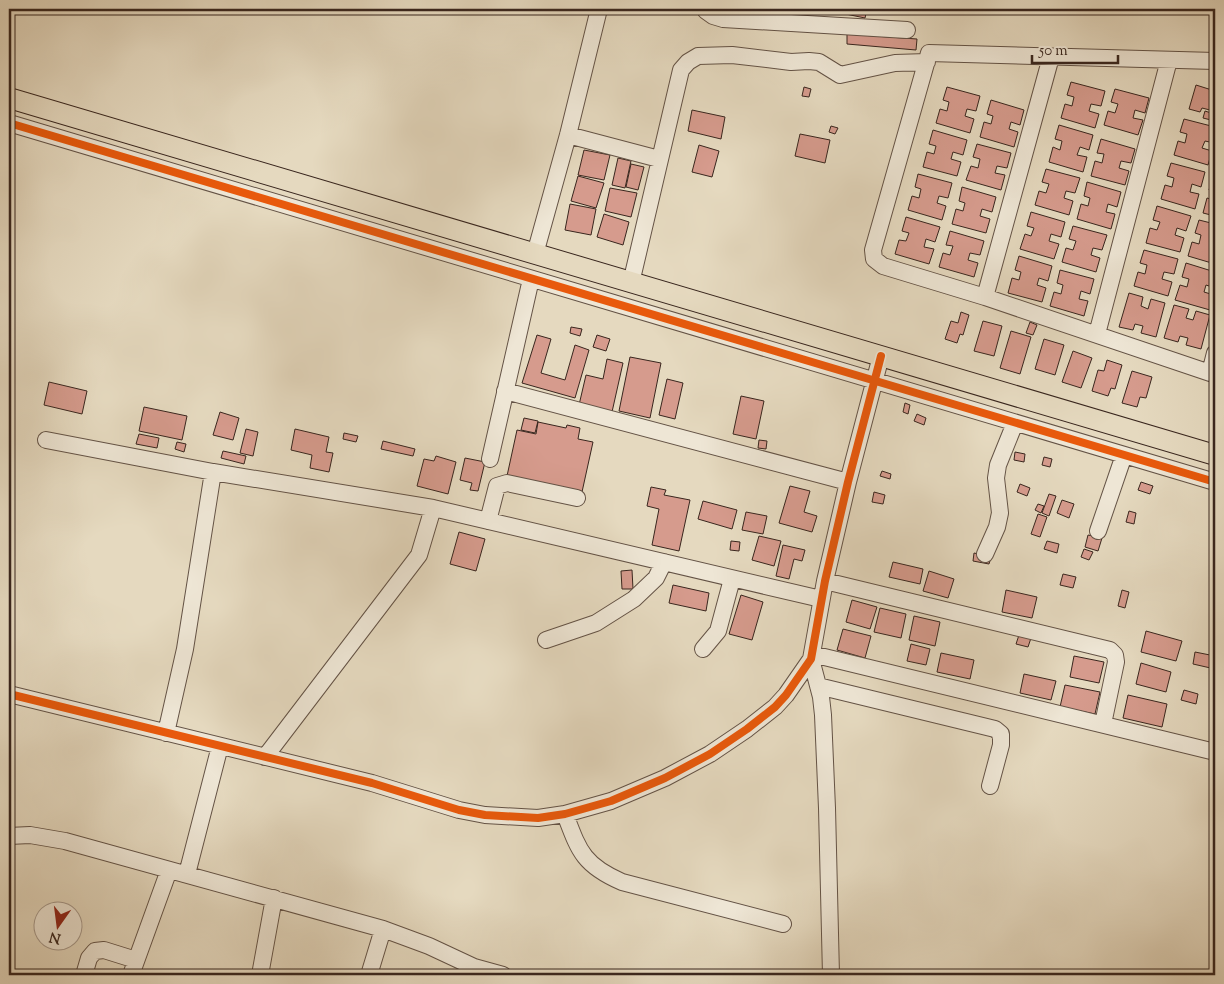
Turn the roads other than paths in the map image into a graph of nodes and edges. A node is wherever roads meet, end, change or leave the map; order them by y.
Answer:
1 (599, 9) edge
2 (706, 9) edge
3 (907, 30) dead end
4 (1051, 56) junction
5 (1169, 60) junction
6 (1215, 61) edge
7 (927, 62) junction
8 (9, 98) edge
9 (9, 123) edge
10 (568, 135) junction
11 (659, 159) junction
12 (535, 254) junction
13 (531, 279) junction
14 (631, 283) junction
15 (985, 297) junction
16 (1097, 334) junction
17 (1215, 353) edge
18 (881, 356) junction
19 (1212, 374) edge
20 (874, 381) junction
21 (505, 391) junction
22 (1015, 423) junction
23 (46, 440) dead end
24 (1124, 455) junction
25 (1215, 455) edge
26 (490, 460) dead end
27 (213, 472) junction
28 (848, 482) junction
29 (1215, 482) edge
30 (577, 498) dead end
31 (434, 508) junction
32 (488, 521) junction
33 (1098, 532) dead end
34 (985, 554) dead end
35 (664, 562) junction
36 (732, 579) junction
37 (825, 581) junction
38 (821, 600) junction
39 (546, 640) dead end
40 (703, 649) dead end
41 (811, 656) junction
42 (818, 686) junction
43 (9, 694) edge
44 (1103, 724) junction
45 (166, 733) junction
46 (220, 746) junction
47 (1215, 749) edge
48 (265, 757) junction
49 (990, 786) dead end
50 (565, 814) junction
51 (9, 836) edge
52 (169, 870) junction
53 (187, 874) junction
54 (274, 898) junction
55 (783, 924) dead end
56 (383, 929) junction
57 (134, 968) edge
58 (84, 975) edge
59 (260, 975) edge
60 (369, 975) edge
61 (503, 975) edge
62 (831, 975) edge

1 - 10 street
2 - 3 street
4 - 5 street
4 - 7 street
4 - 15 street
5 - 6 street
5 - 16 street
7 - 11 street
7 - 15 street
8 - 12 main road
9 - 13 street
10 - 11 street
10 - 12 street
11 - 14 street
12 - 14 main road
13 - 20 street
13 - 21 street
14 - 18 main road
15 - 16 street
16 - 19 street
17 - 19 street
18 - 20 street
18 - 25 main road
20 - 22 street
20 - 28 street
21 - 26 street
21 - 28 street
22 - 24 street
22 - 34 street
23 - 27 street
24 - 29 street
24 - 33 street
27 - 31 street
27 - 45 street
28 - 37 street
30 - 32 street
31 - 32 street
31 - 48 street
32 - 35 street
35 - 36 street
35 - 39 street
36 - 38 street
36 - 40 street
37 - 38 street
37 - 44 street
38 - 41 street
41 - 42 street
41 - 44 street
41 - 50 street
42 - 49 street
42 - 62 street
43 - 45 street
44 - 47 street
45 - 46 street
46 - 48 street
46 - 53 street
48 - 50 street
50 - 55 street
51 - 52 street
52 - 53 street
52 - 57 street
53 - 54 street
54 - 56 street
54 - 59 street
56 - 60 street
56 - 61 street
57 - 58 street

